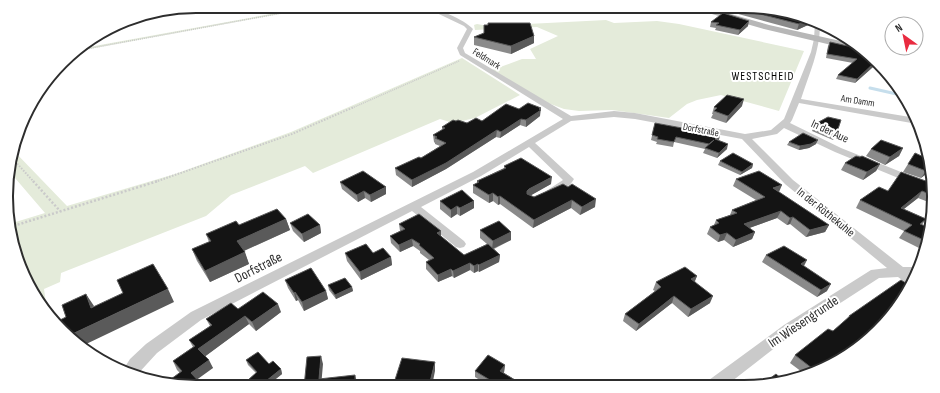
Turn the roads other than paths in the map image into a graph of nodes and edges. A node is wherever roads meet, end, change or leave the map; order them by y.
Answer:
1 (439, 13) edge
2 (718, 13) edge
3 (818, 29) edge
4 (817, 39) junction
5 (848, 46) edge
6 (796, 100) junction
7 (569, 119) junction
8 (910, 120) edge
9 (784, 124) junction
10 (745, 138) junction
11 (529, 143) junction
12 (920, 183) edge
13 (540, 197) edge
14 (414, 207) junction
15 (460, 244) dead end
16 (898, 271) junction
17 (911, 271) edge
18 (908, 278) edge
19 (133, 368) edge
20 (723, 380) edge

1 - 7 street, Feldmark
2 - 4 main road
3 - 4 street
4 - 5 main road
4 - 6 street
6 - 8 street, Am Damm
6 - 9 street
7 - 10 street, Dorfstraße
7 - 11 street, Dorfstraße
9 - 10 street, Dorfstraße
9 - 12 street, In der Aue
10 - 16 street, In der Röthekuhle
11 - 13 street
11 - 14 street, Dorfstraße
14 - 15 street
14 - 19 street, Dorfstraße
16 - 17 street, Im Wiesengrunde
16 - 18 street, In der Röthekuhle
16 - 20 street, Im Wiesengrunde

